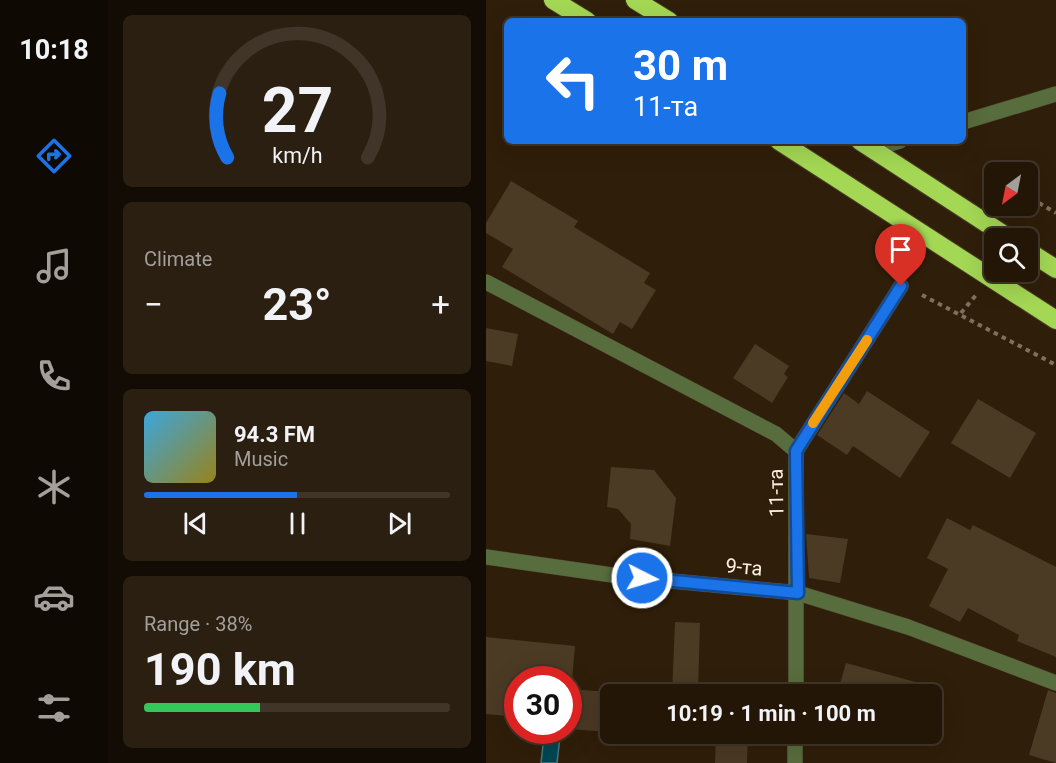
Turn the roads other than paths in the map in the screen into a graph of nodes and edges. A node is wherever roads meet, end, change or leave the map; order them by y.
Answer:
1 (553, 0) edge
2 (635, 0) edge
3 (582, 18) edge
4 (664, 18) edge
5 (1056, 94) edge
6 (966, 121) edge
7 (784, 144) edge
8 (867, 145) edge
9 (994, 228) edge
10 (1038, 257) edge
11 (1056, 269) edge
12 (486, 282) edge
13 (901, 286) road end
14 (1056, 320) edge
15 (796, 451) junction
16 (486, 557) edge
17 (798, 593) junction
18 (1056, 683) edge
19 (796, 684) edge
20 (795, 744) edge
21 (795, 763) edge

1 - 3 highway
2 - 4 highway
5 - 6 street
7 - 14 highway
8 - 9 highway
10 - 11 highway
12 - 15 street
13 - 15 street, 11-та
15 - 17 street, 11-та
16 - 17 street, 9-та
17 - 18 street, 9-та
17 - 19 street, 11-та
20 - 21 street

